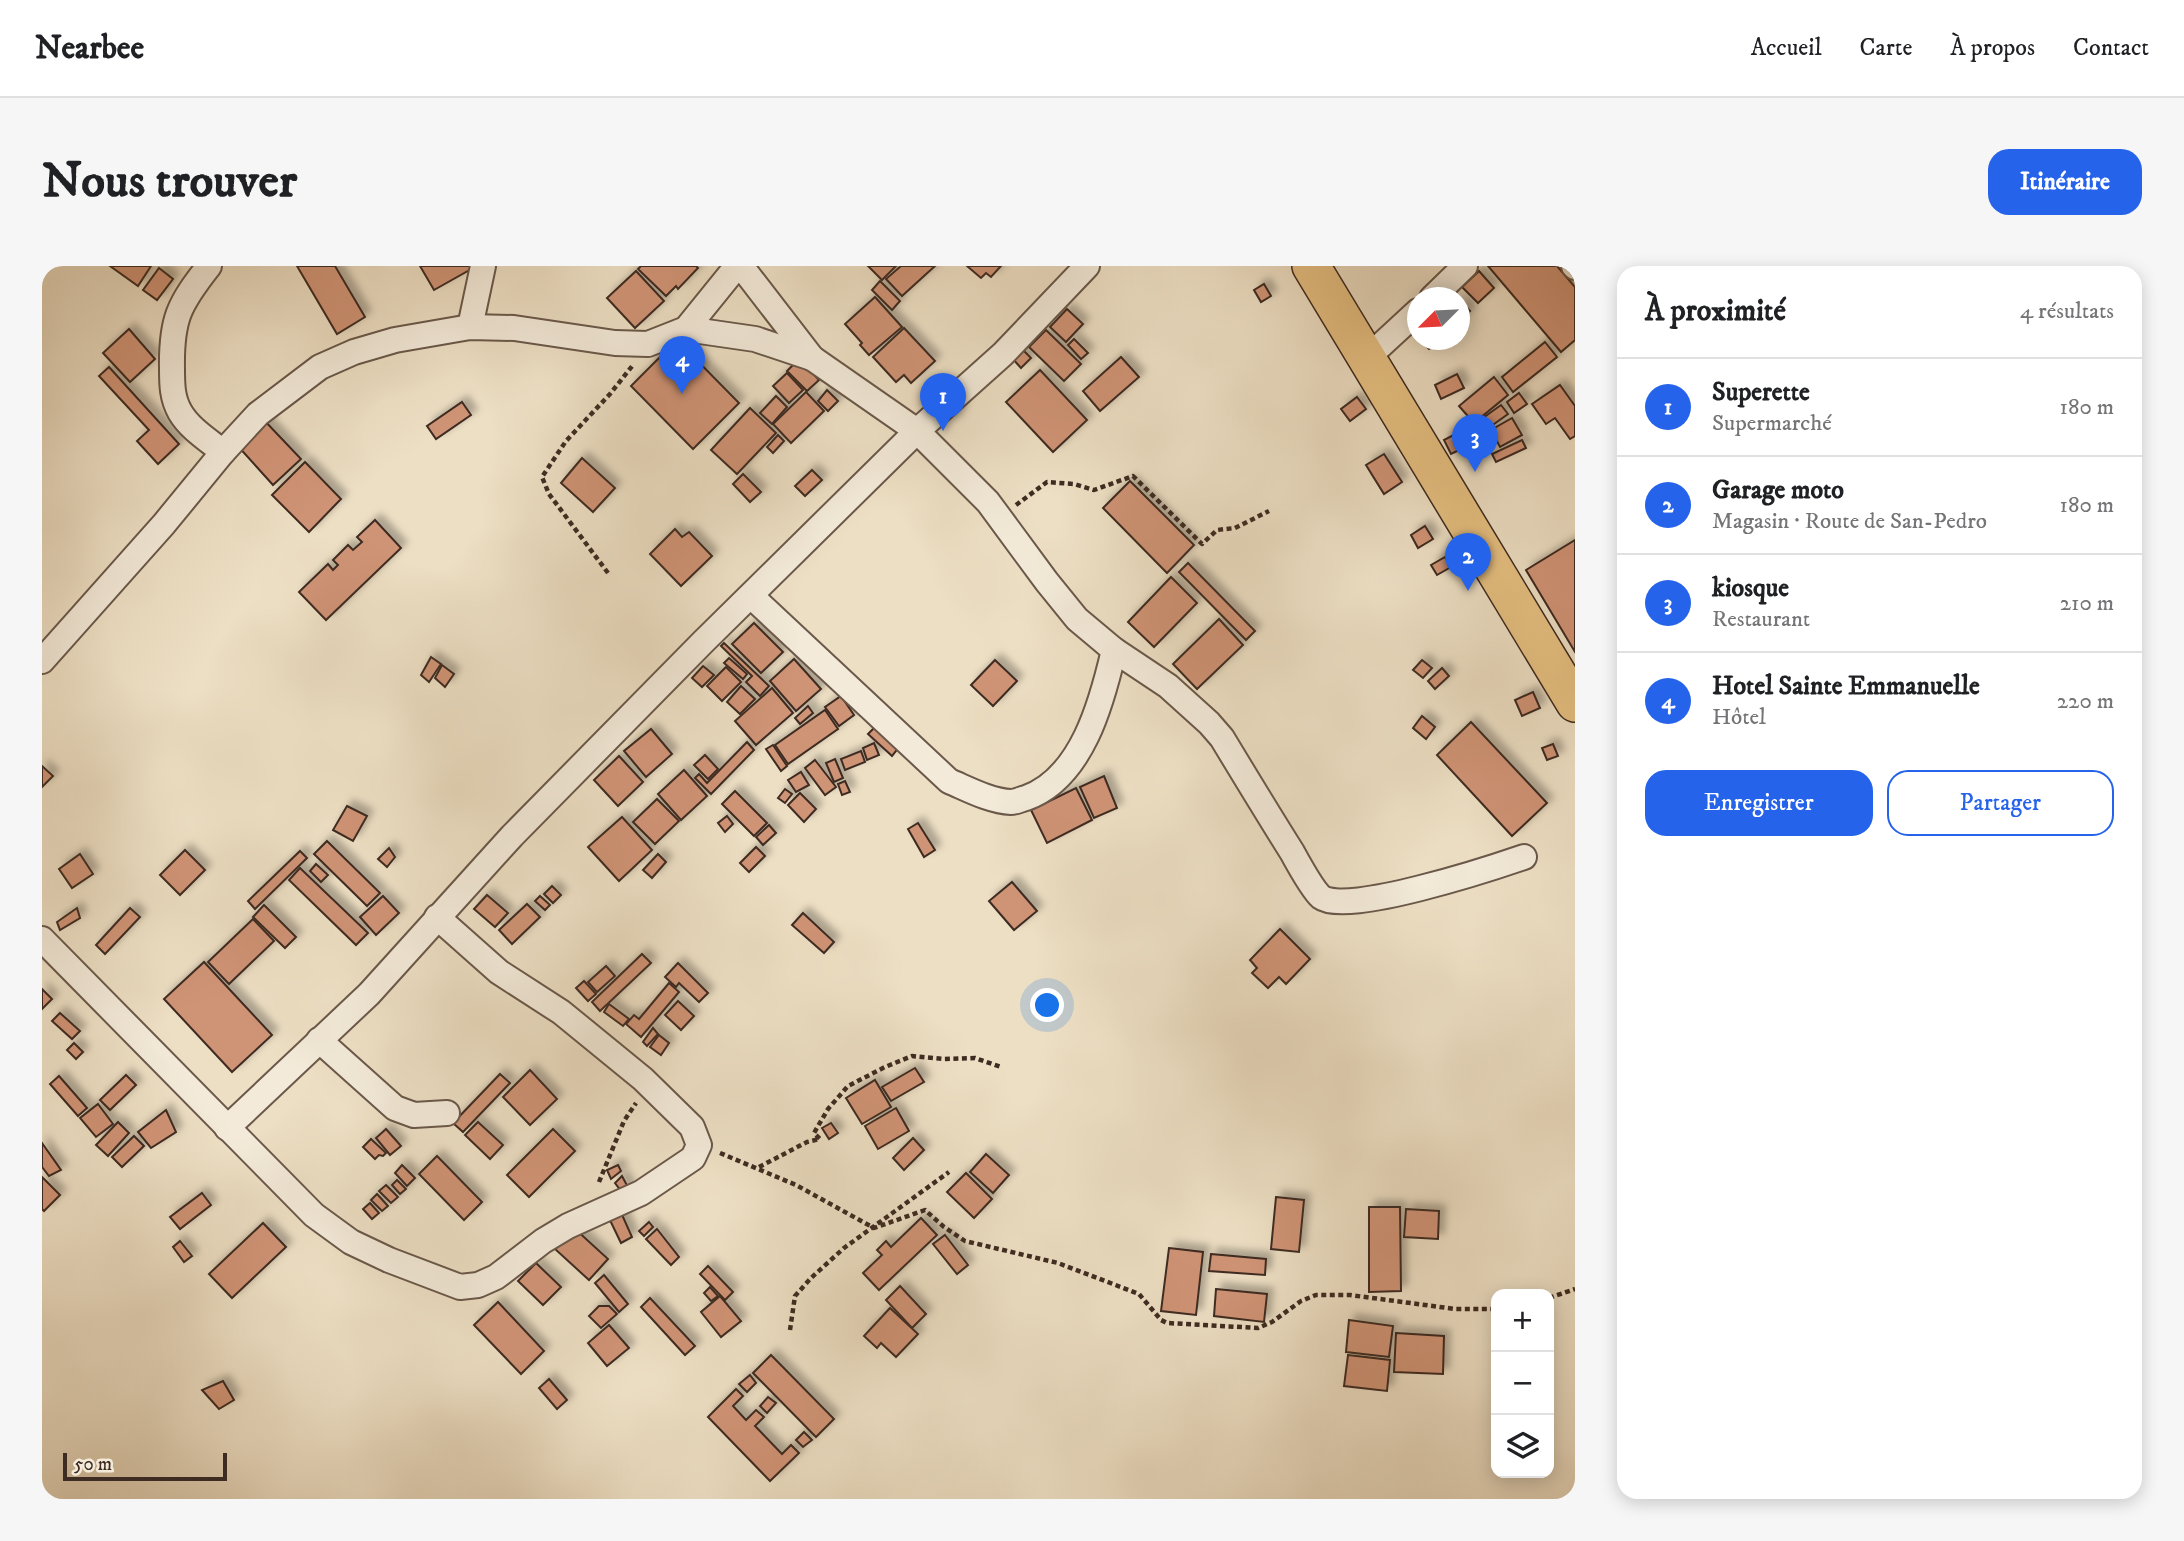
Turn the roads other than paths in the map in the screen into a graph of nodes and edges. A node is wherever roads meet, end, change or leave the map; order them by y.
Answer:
1 (209, 266) edge
2 (483, 266) edge
3 (739, 266) edge
4 (1087, 266) edge
5 (1311, 266) edge
6 (1465, 266) edge
7 (1443, 287) edge
8 (1407, 321) edge
9 (470, 327) junction
10 (686, 329) junction
11 (812, 358) junction
12 (1366, 359) junction
13 (917, 431) junction
14 (223, 452) junction
15 (751, 596) junction
16 (1114, 650) junction
17 (43, 658) edge
18 (1575, 703) edge
19 (1524, 857) dead end
20 (437, 917) junction
21 (46, 950) edge
22 (319, 1040) junction
23 (447, 1113) dead end
24 (227, 1128) junction

1 - 14 street
2 - 9 street
3 - 10 street
3 - 11 street
4 - 13 street
5 - 12 main road
6 - 7 street
8 - 12 street
9 - 10 street
9 - 14 street
10 - 11 street
11 - 13 street
12 - 18 main road
13 - 15 street
13 - 16 street
14 - 17 street
15 - 16 street
15 - 20 street
16 - 19 street
20 - 22 street
20 - 24 street
21 - 24 street
22 - 23 street
22 - 24 street

